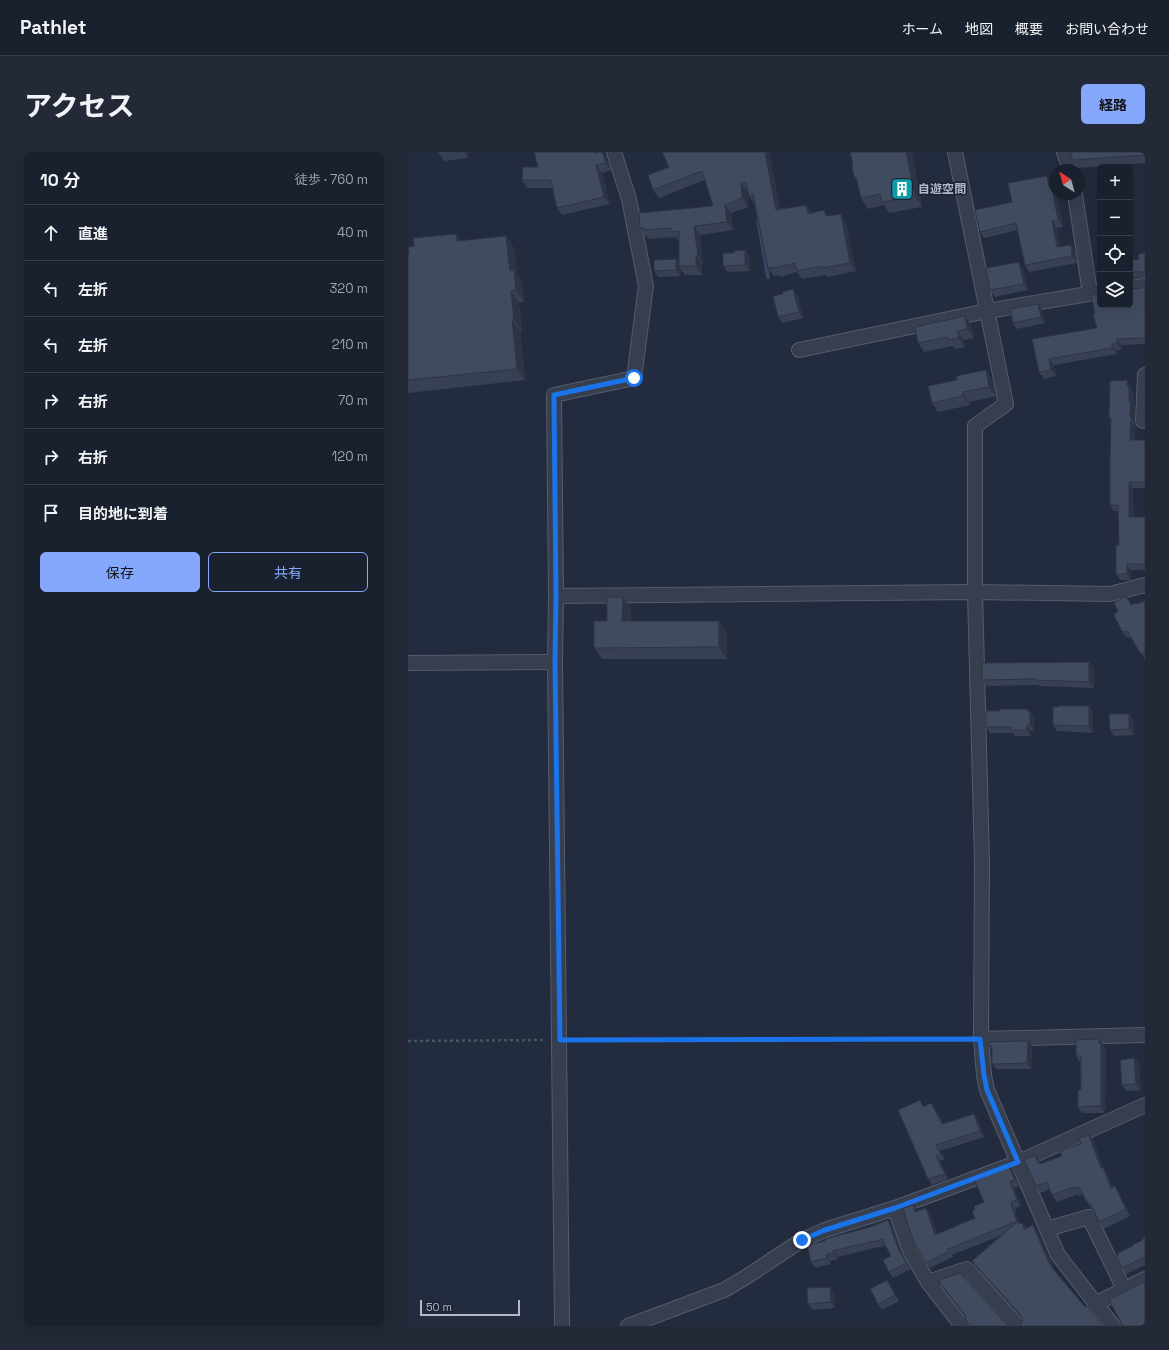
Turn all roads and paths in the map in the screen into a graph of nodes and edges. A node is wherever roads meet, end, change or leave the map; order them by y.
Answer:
1 (614, 152) edge
2 (955, 152) edge
3 (1064, 152) edge
4 (1068, 164) edge
5 (1076, 200) edge
6 (1145, 286) edge
7 (1133, 288) edge
8 (1095, 292) edge
9 (987, 311) junction
10 (800, 350) dead end
11 (1145, 375) edge
12 (1143, 421) dead end
13 (1145, 585) edge
14 (975, 592) junction
15 (556, 596) junction
16 (555, 662) junction
17 (408, 663) edge
18 (1145, 1035) edge
19 (980, 1039) junction
20 (408, 1040) edge
21 (560, 1040) junction
22 (1145, 1105) edge
23 (1018, 1162) junction
24 (895, 1208) junction
25 (1047, 1229) junction
26 (1145, 1279) edge
27 (928, 1282) junction
28 (1124, 1289) junction
29 (1096, 1304) junction
30 (562, 1326) edge
31 (628, 1326) edge
32 (962, 1326) edge
33 (1018, 1326) edge
34 (1113, 1326) edge

1 - 15 street
2 - 9 street
3 - 4 street
5 - 8 street
6 - 7 street
8 - 9 street
9 - 10 street
9 - 14 street
11 - 12 street
13 - 14 street
14 - 15 street
14 - 19 street
15 - 16 street
16 - 17 street
16 - 21 street
18 - 19 street
19 - 21 path
19 - 23 street
20 - 21 path
21 - 30 street
22 - 23 street
23 - 24 street
23 - 25 street
24 - 27 street
24 - 31 street
25 - 28 street
25 - 29 street
26 - 28 street
27 - 32 street
27 - 33 street
28 - 29 street
29 - 34 street

